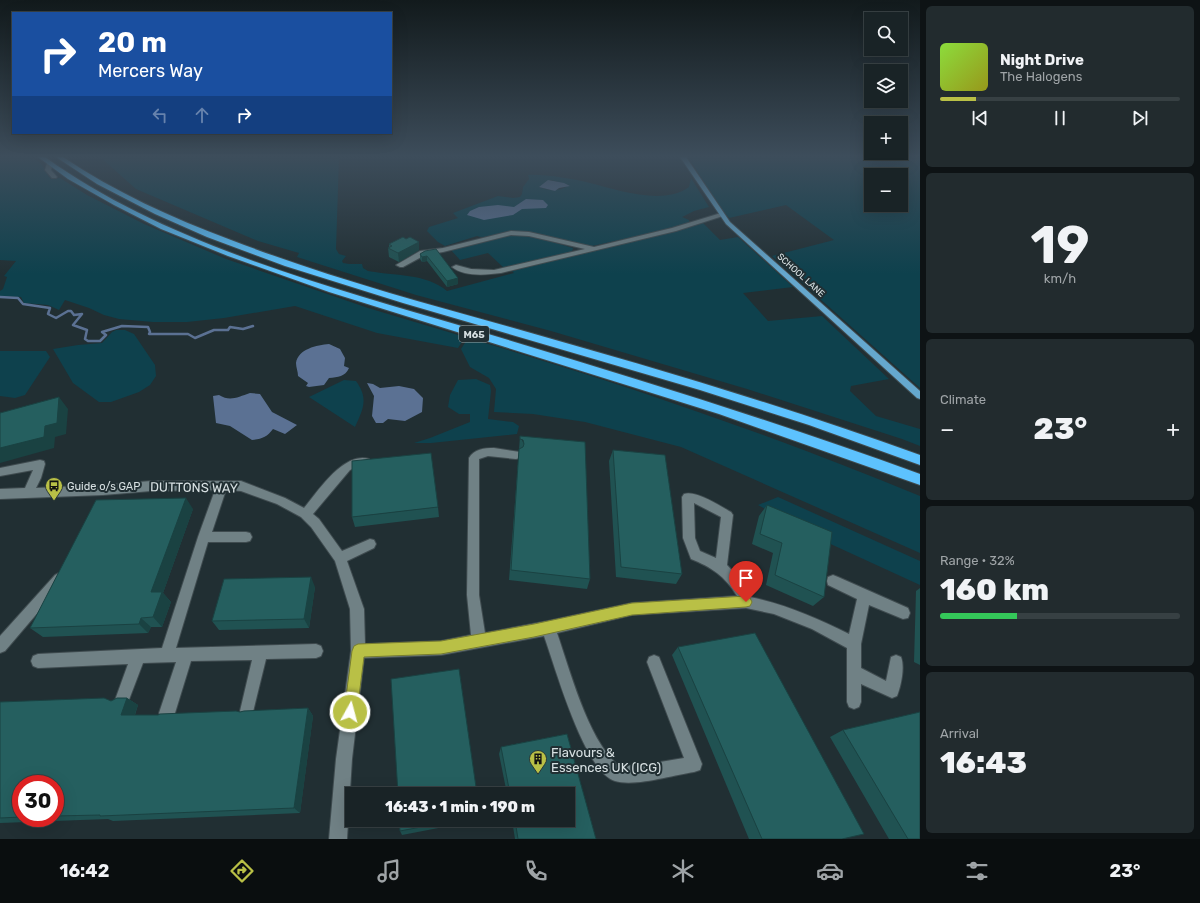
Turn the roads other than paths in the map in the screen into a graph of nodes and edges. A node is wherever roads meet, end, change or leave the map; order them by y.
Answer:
1 (103, 196) edge
2 (126, 196) edge
3 (709, 196) edge
4 (721, 215) junction
5 (600, 248) junction
6 (400, 265) dead end
7 (456, 267) dead end
8 (920, 396) edge
9 (516, 455) dead end
10 (920, 460) edge
11 (372, 461) edge
12 (0, 472) edge
13 (920, 480) edge
14 (222, 486) junction
15 (103, 490) junction
16 (28, 493) junction
17 (0, 494) edge
18 (97, 504) edge
19 (305, 514) junction
20 (204, 537) junction
21 (246, 537) dead end
22 (370, 544) dead end
23 (340, 558) junction
24 (721, 566) junction
25 (66, 571) edge
26 (833, 581) dead end
27 (864, 596) junction
28 (746, 602) junction
29 (903, 613) dead end
30 (548, 628) junction
31 (479, 641) junction
32 (854, 644) junction
33 (0, 646) edge
34 (316, 651) dead end
35 (358, 651) junction
36 (261, 652) junction
37 (167, 654) junction
38 (186, 654) junction
39 (138, 657) junction
40 (38, 661) dead end
41 (654, 662) dead end
42 (896, 662) dead end
43 (855, 673) junction
44 (122, 700) edge
45 (854, 702) dead end
46 (247, 711) edge
47 (167, 713) edge
48 (338, 839) edge

1 - 13 highway, M65
2 - 10 highway, M65
3 - 4 main road, SCHOOL LANE
4 - 5 street
4 - 8 main road, SCHOOL LANE
5 - 6 street
5 - 7 street
9 - 31 street
11 - 19 street
12 - 16 street
14 - 15 street, DUTTONS WAY
14 - 19 street, DUTTONS WAY
14 - 20 street
15 - 16 street, DUTTONS WAY
15 - 18 street
16 - 17 street, DUTTONS WAY
19 - 23 street, DUTTONS WAY
20 - 21 street
20 - 37 street
22 - 23 street
23 - 35 street, DUTTONS WAY
24 - 24 street
24 - 28 street
25 - 33 street
26 - 27 street
27 - 29 street
27 - 32 street
28 - 30 street
28 - 32 street
30 - 31 street
30 - 41 street
31 - 35 street
32 - 43 street
34 - 36 street
35 - 48 street, DUTTONS WAY
36 - 38 street
36 - 46 street
37 - 38 street
37 - 39 street
38 - 47 street
39 - 40 street
39 - 44 street
42 - 43 street
43 - 45 street

